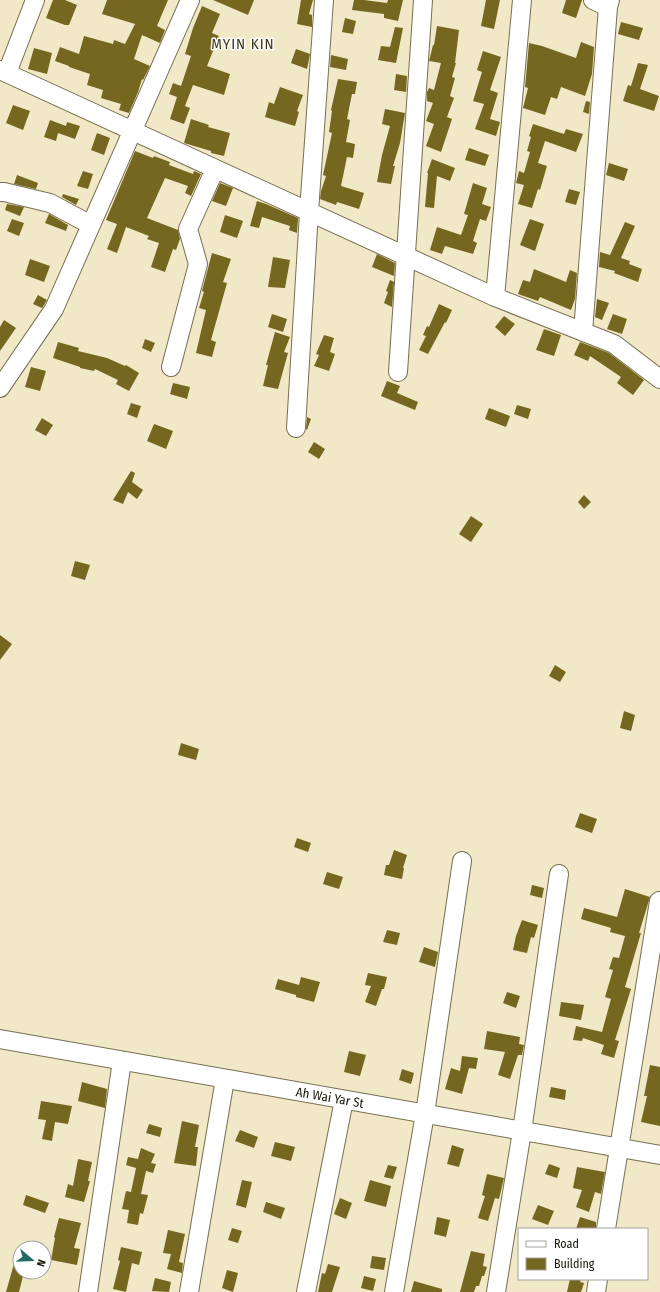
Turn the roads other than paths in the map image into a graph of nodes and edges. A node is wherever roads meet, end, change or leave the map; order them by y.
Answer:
1 (35, 0) edge
2 (190, 0) edge
3 (324, 0) edge
4 (423, 0) edge
5 (522, 0) edge
6 (604, 2) edge
7 (4, 71) edge
8 (133, 131) junction
9 (215, 169) junction
10 (0, 192) edge
11 (309, 212) junction
12 (91, 225) junction
13 (406, 256) junction
14 (495, 297) junction
15 (583, 332) junction
16 (171, 367) dead end
17 (398, 372) dead end
18 (660, 379) edge
19 (0, 388) edge
20 (296, 428) dead end
21 (462, 861) dead end
22 (559, 874) dead end
23 (659, 901) dead end
24 (0, 1039) edge
25 (122, 1061) junction
26 (225, 1079) junction
27 (344, 1100) junction
28 (425, 1114) junction
29 (522, 1131) junction
30 (620, 1148) junction
31 (660, 1155) edge
32 (606, 1228) edge
33 (598, 1280) edge
34 (88, 1292) edge
35 (188, 1292) edge
36 (306, 1292) edge
37 (394, 1292) edge
38 (496, 1292) edge
39 (596, 1292) edge

1 - 7 street
2 - 8 street
3 - 11 street
4 - 13 street
5 - 14 street
6 - 15 street
7 - 8 street
8 - 9 street
8 - 12 street
9 - 11 street
9 - 16 street
10 - 12 street
11 - 13 street
11 - 20 street
12 - 19 street
13 - 14 street
13 - 17 street
14 - 15 street
15 - 18 street
21 - 28 street
22 - 29 street
23 - 30 street
24 - 25 street, Ah Wai Yar St
25 - 26 street, Ah Wai Yar St
25 - 34 street
26 - 27 street, Ah Wai Yar St
26 - 35 street
27 - 28 street, Ah Wai Yar St
27 - 36 street
28 - 29 street, Ah Wai Yar St
28 - 37 street
29 - 30 street, Ah Wai Yar St
29 - 38 street
30 - 31 street, Ah Wai Yar St
30 - 32 street
33 - 39 street

